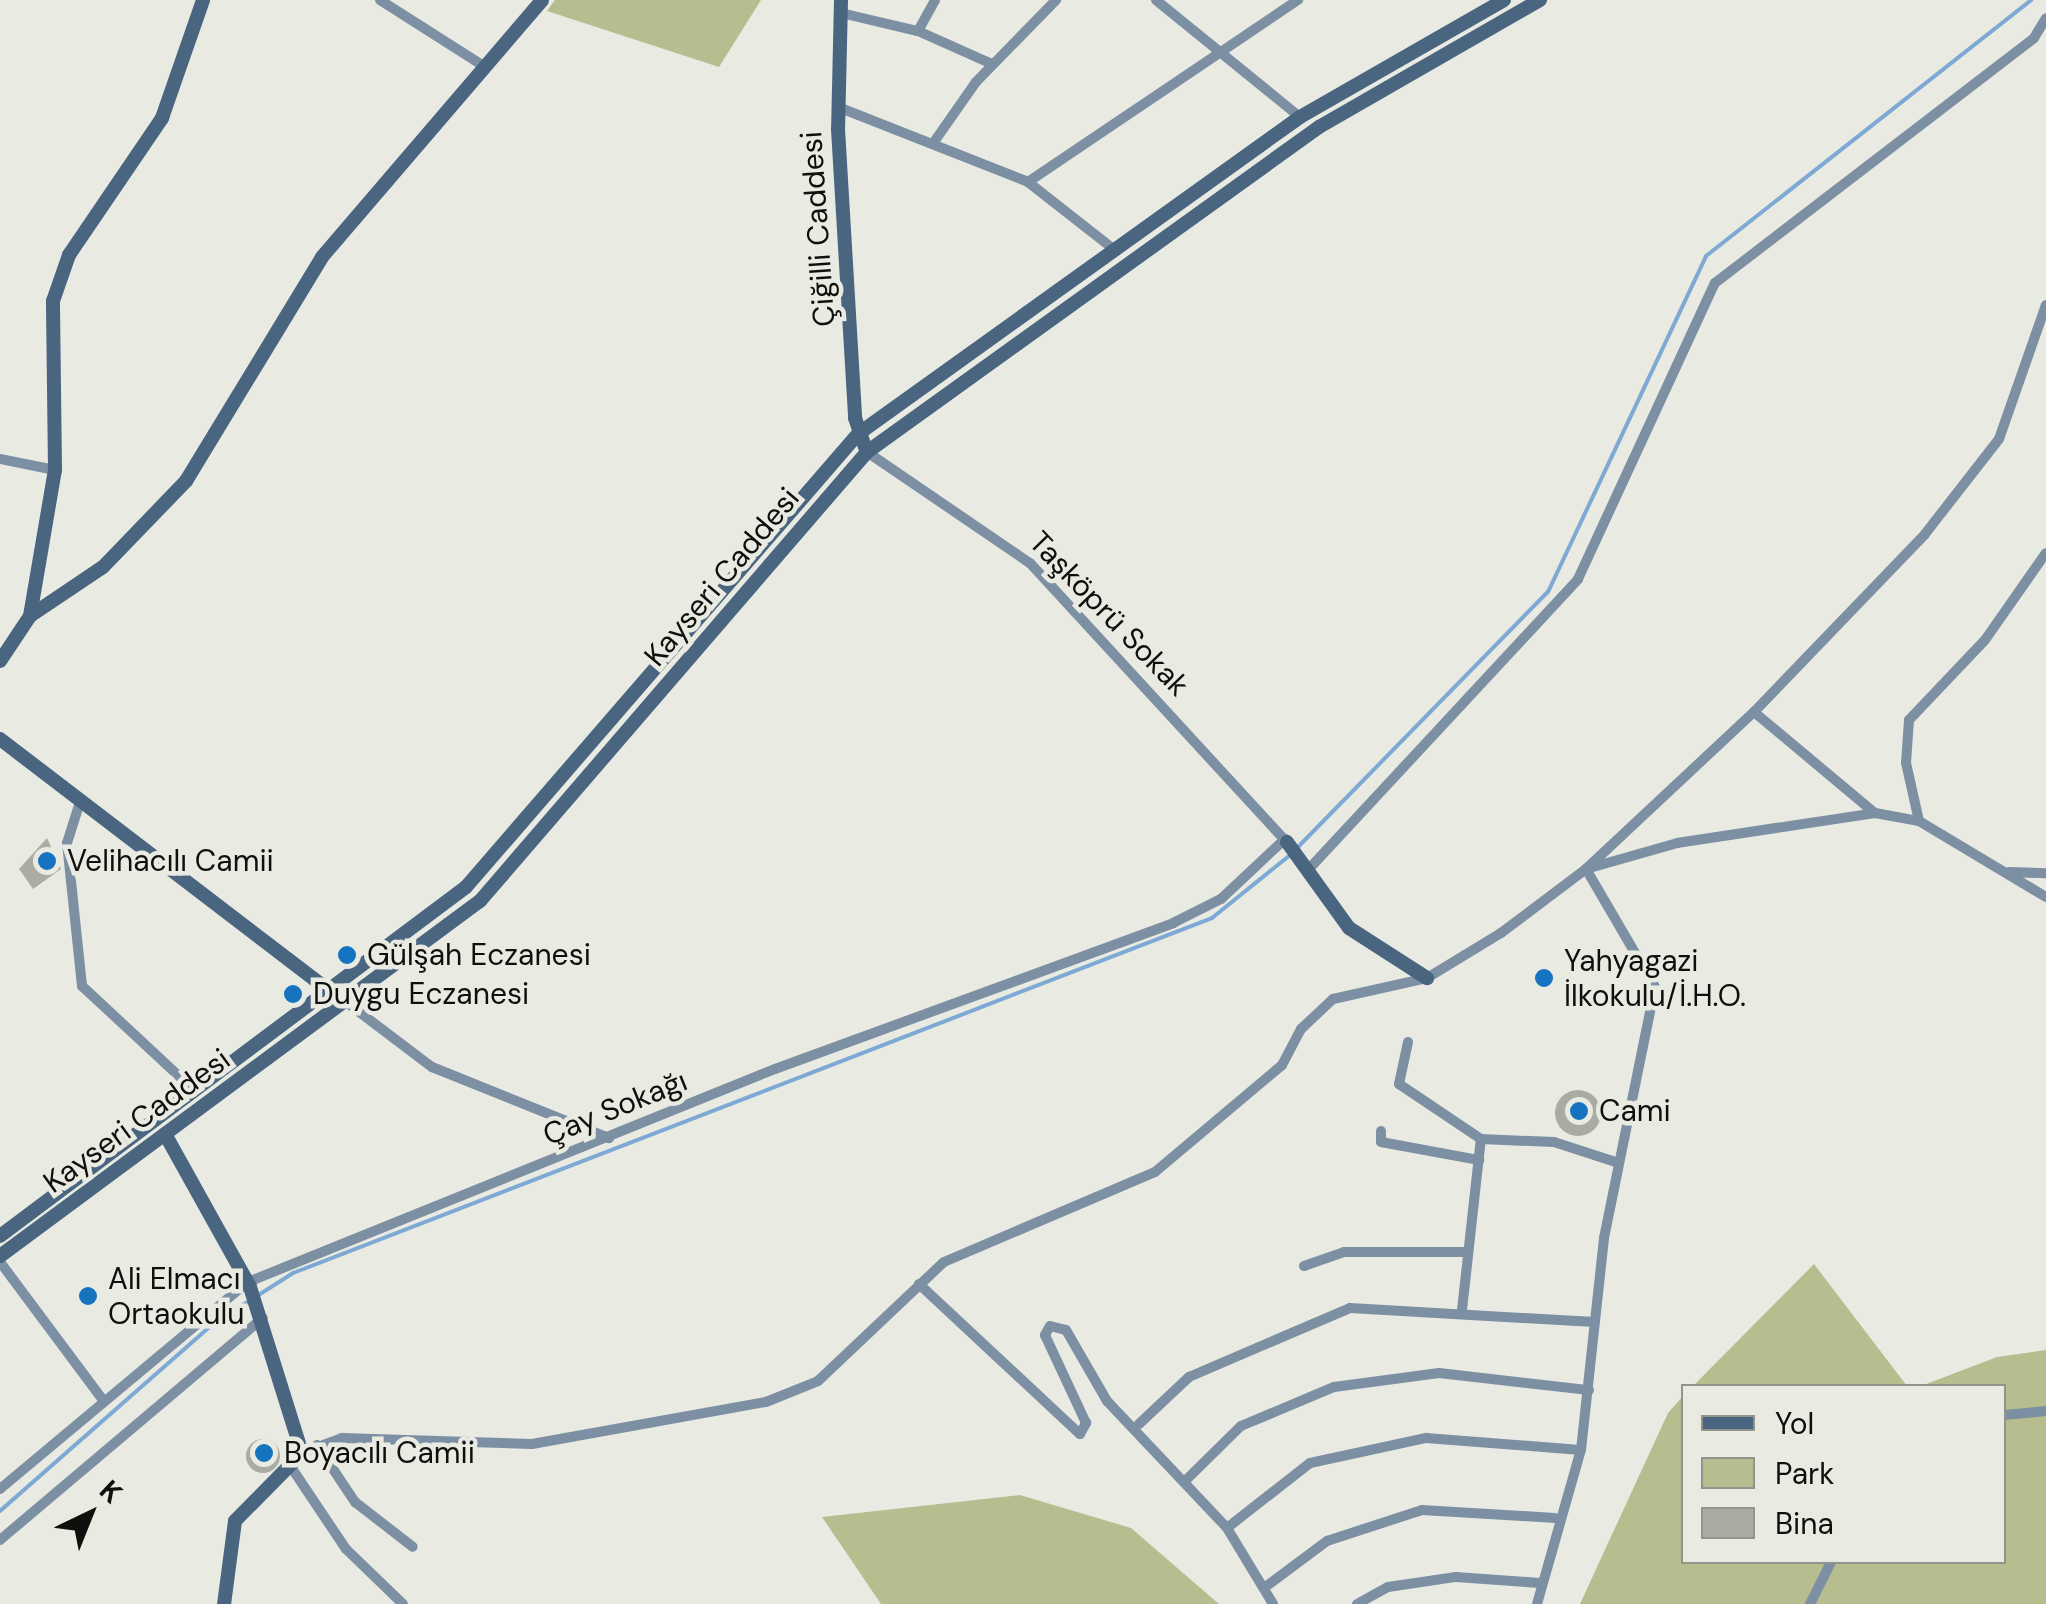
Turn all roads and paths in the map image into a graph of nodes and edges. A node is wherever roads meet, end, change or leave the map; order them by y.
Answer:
1 (202, 0) edge
2 (380, 0) edge
3 (542, 0) edge
4 (935, 0) edge
5 (1056, 0) edge
6 (1156, 0) edge
7 (1298, 0) edge
8 (1540, 0) edge
9 (1499, 1) edge
10 (841, 6) edge
11 (2046, 18) edge
12 (918, 31) junction
13 (1220, 45) junction
14 (482, 64) junction
15 (992, 64) junction
16 (838, 107) junction
17 (1300, 117) junction
18 (934, 142) junction
19 (1028, 182) junction
20 (1116, 251) junction
21 (2046, 305) edge
22 (858, 434) junction
23 (867, 452) junction
24 (0, 459) edge
25 (55, 470) junction
26 (2046, 553) edge
27 (30, 616) junction
28 (0, 661) edge
29 (1754, 712) junction
30 (0, 739) edge
31 (80, 802) junction
32 (1875, 813) junction
33 (1919, 821) junction
34 (1286, 841) junction
35 (1586, 868) junction
36 (1308, 870) junction
37 (2008, 872) junction
38 (2046, 873) edge
39 (2046, 897) edge
40 (1426, 978) junction
41 (332, 993) junction
42 (346, 1002) junction
43 (1408, 1042) dead end
44 (195, 1091) junction
45 (1381, 1131) dead end
46 (166, 1134) junction
47 (609, 1138) junction
48 (1481, 1139) junction
49 (1478, 1160) junction
50 (1619, 1163) junction
51 (0, 1236) edge
52 (1468, 1252) junction
53 (0, 1259) edge
54 (1304, 1266) dead end
55 (920, 1284) junction
56 (249, 1285) junction
57 (1462, 1310) junction
58 (262, 1315) junction
59 (1595, 1322) junction
60 (1590, 1390) junction
61 (102, 1399) junction
62 (2046, 1412) edge
63 (2006, 1415) edge
64 (1138, 1424) junction
65 (317, 1445) junction
66 (1581, 1450) junction
67 (302, 1453) junction
68 (289, 1464) junction
69 (1186, 1480) junction
70 (0, 1489) edge
71 (1556, 1518) junction
72 (1228, 1528) junction
73 (0, 1540) edge
74 (413, 1547) dead end
75 (1830, 1564) edge
76 (1540, 1583) junction
77 (1264, 1588) junction
78 (224, 1604) edge
79 (403, 1604) edge
80 (1273, 1604) edge
81 (1357, 1604) edge
82 (1537, 1604) edge
83 (1810, 1604) edge

1 - 25 main road
2 - 14 street
3 - 14 main road
4 - 12 street
5 - 15 street
6 - 13 street
7 - 13 street
8 - 23 main road, Kayseri Caddesi
9 - 17 main road, Kayseri Caddesi
10 - 12 street
10 - 16 main road, Çiğilli Caddesi
11 - 36 street
12 - 15 street
13 - 17 street
13 - 19 street
14 - 27 main road
15 - 18 street
16 - 18 street
16 - 22 main road, Çiğilli Caddesi
17 - 20 main road, Kayseri Caddesi
18 - 19 street
19 - 20 street
20 - 22 main road, Kayseri Caddesi
21 - 29 street
22 - 23 main road, Çiğilli Caddesi
22 - 41 main road, Kayseri Caddesi
23 - 34 street, Taşköprü Sokak
23 - 42 main road, Kayseri Caddesi
24 - 25 street
25 - 27 main road
26 - 33 street
27 - 28 main road
29 - 32 street
29 - 35 street
30 - 31 main road
31 - 41 main road
31 - 44 street
32 - 33 street
32 - 35 street
33 - 37 street
34 - 36 main road
34 - 47 street, Çay Sokağı
35 - 40 street
35 - 50 street
36 - 40 main road
37 - 38 street
37 - 39 street
40 - 55 street
41 - 44 main road, Kayseri Caddesi
42 - 46 main road, Kayseri Caddesi
42 - 47 street
43 - 48 street
44 - 51 main road, Kayseri Caddesi
45 - 49 street
46 - 53 main road, Kayseri Caddesi
46 - 56 main road
47 - 56 street, Çay Sokağı
48 - 49 street
48 - 50 street
49 - 52 street
50 - 59 street
52 - 54 street
52 - 57 street
53 - 61 street
55 - 64 street
55 - 65 street
56 - 58 main road
56 - 61 street, Çay Sokağı
57 - 59 street
57 - 64 street
58 - 67 main road
58 - 73 street
59 - 60 street
60 - 66 street
60 - 69 street
61 - 70 street, Çay Sokağı
62 - 63 street
64 - 69 street
65 - 67 street
65 - 74 street
66 - 71 street
66 - 72 street
67 - 68 main road
68 - 78 main road
68 - 79 street
69 - 72 street
71 - 76 street
71 - 77 street
72 - 77 street
75 - 83 street
76 - 81 street
76 - 82 street
77 - 80 street

